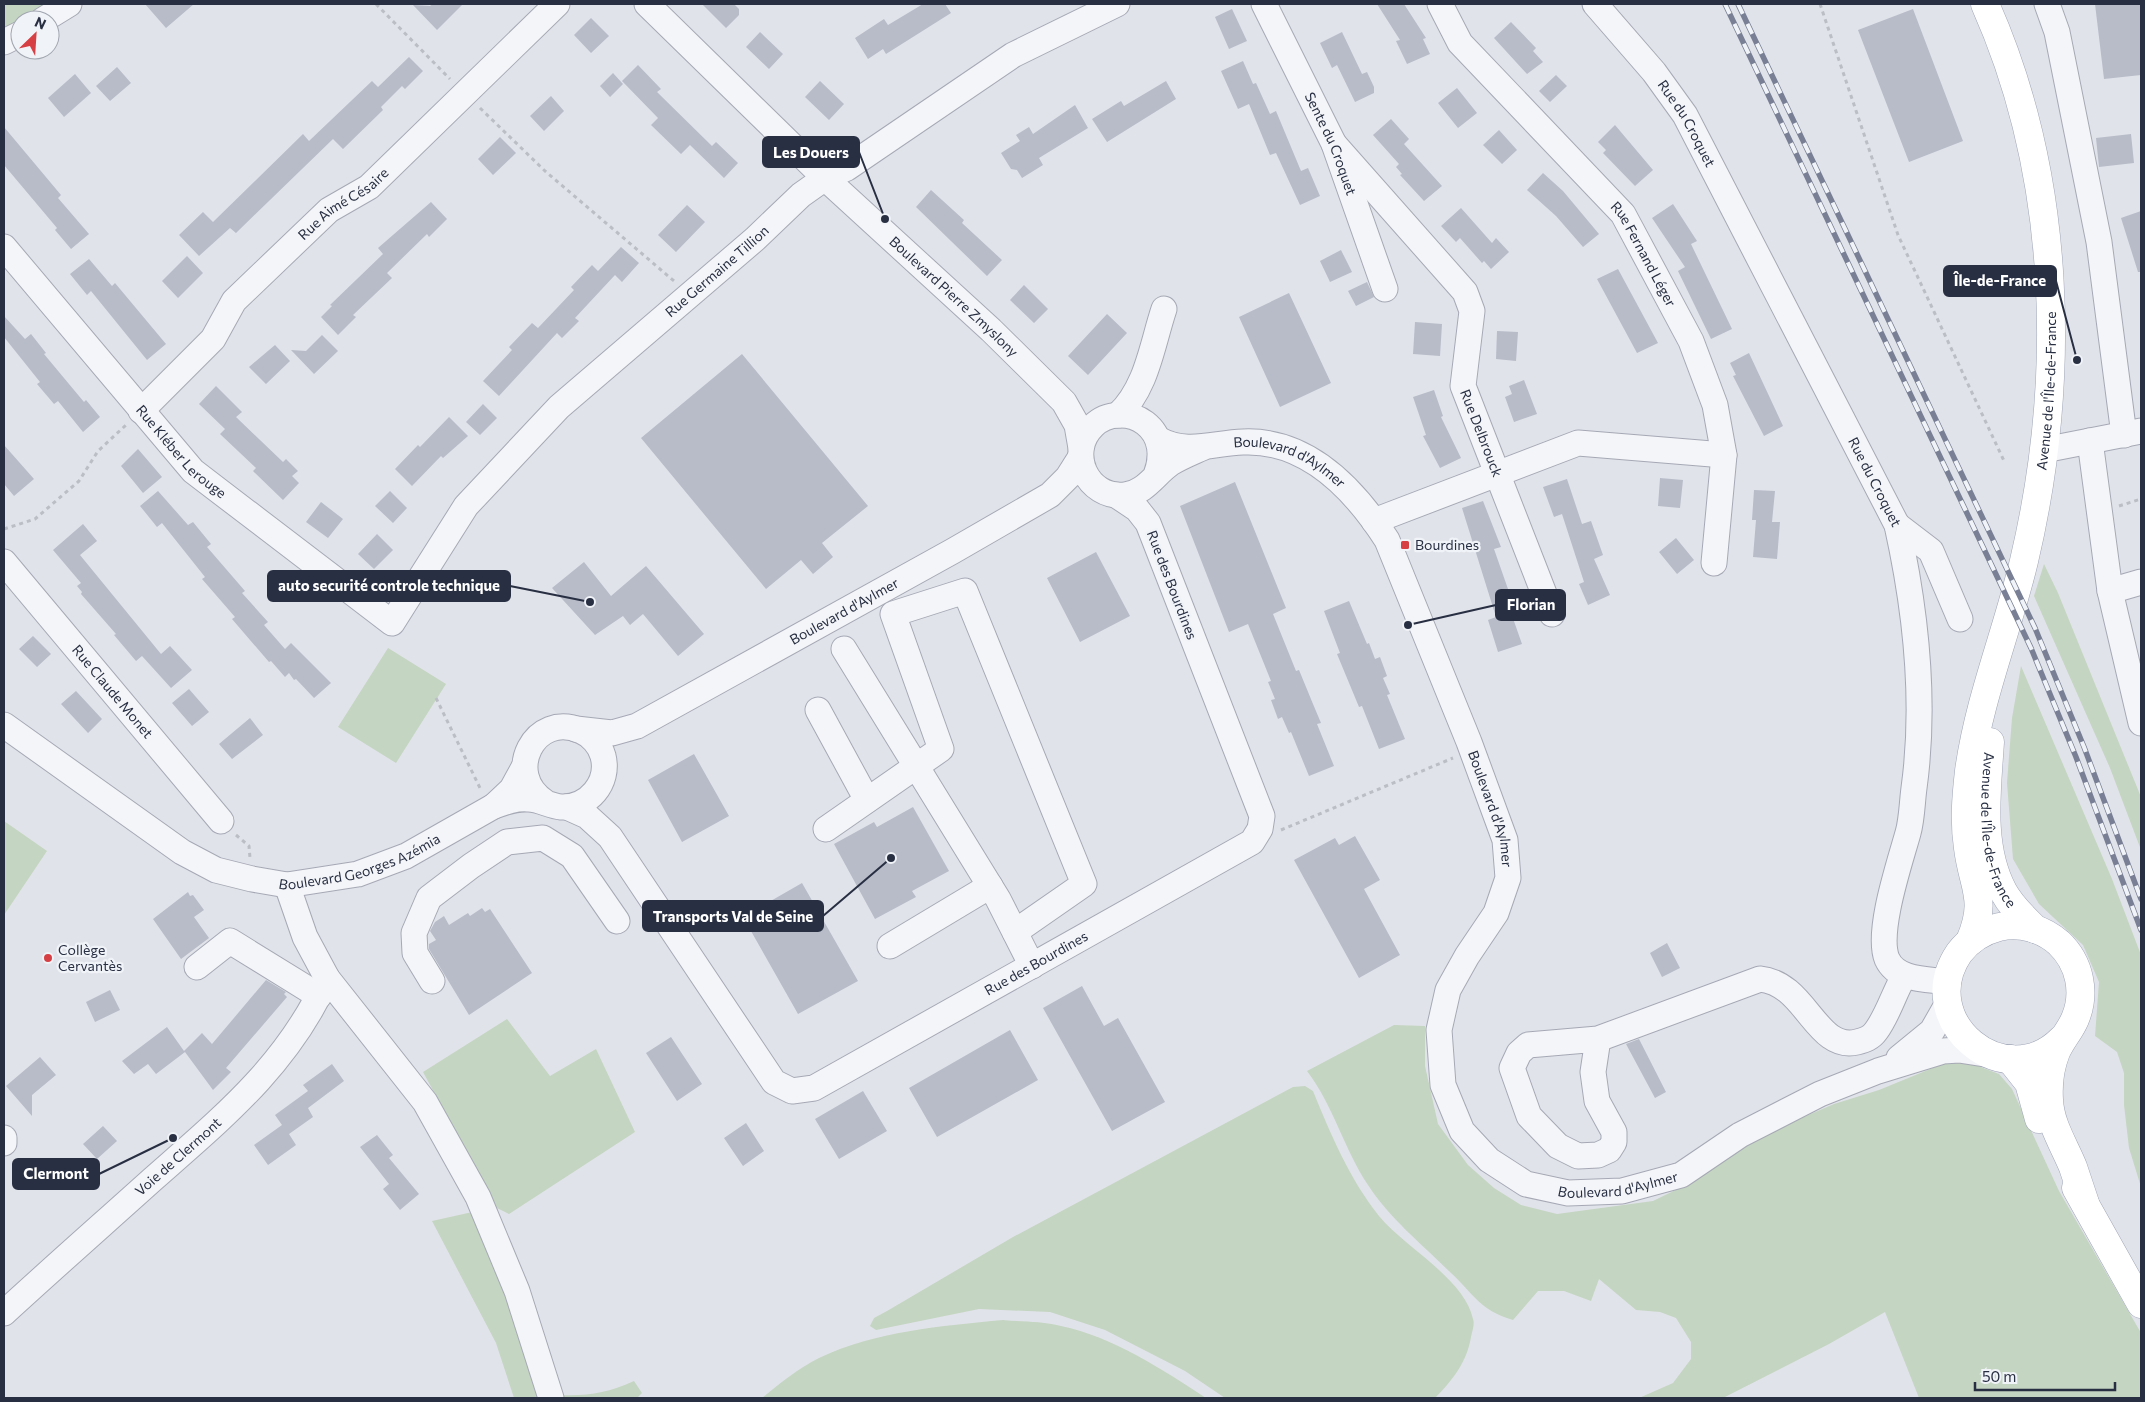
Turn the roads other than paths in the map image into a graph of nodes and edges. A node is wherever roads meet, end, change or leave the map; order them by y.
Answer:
1 (557, 4) edge
2 (648, 4) edge
3 (1117, 4) edge
4 (1264, 4) edge
5 (1440, 4) edge
6 (1595, 4) edge
7 (1985, 4) edge
8 (2047, 4) edge
9 (1334, 144) junction
10 (824, 178) junction
11 (4, 247) edge
12 (1385, 289) dead end
13 (1164, 309) dead end
14 (1143, 379) junction
15 (1064, 402) junction
16 (141, 411) junction
17 (1110, 417) junction
18 (1152, 432) junction
19 (2132, 433) edge
20 (2090, 441) junction
21 (1202, 448) junction
22 (2044, 450) junction
23 (1080, 453) junction
24 (1724, 455) junction
25 (1497, 473) junction
26 (1154, 478) junction
27 (1107, 492) junction
28 (1050, 495) junction
29 (1374, 521) junction
30 (1148, 523) junction
31 (1897, 525) junction
32 (4, 562) edge
33 (1714, 563) dead end
34 (2141, 582) edge
35 (2110, 591) junction
36 (877, 594) junction
37 (893, 614) junction
38 (1552, 614) dead end
39 (1960, 619) dead end
40 (392, 623) joint
41 (844, 649) dead end
42 (1997, 660) junction
43 (818, 710) dead end
44 (2141, 723) edge
45 (4, 725) edge
46 (637, 726) junction
47 (576, 729) junction
48 (916, 767) junction
49 (524, 768) junction
50 (603, 776) junction
51 (867, 800) junction
52 (556, 804) junction
53 (492, 807) junction
54 (221, 821) road end
55 (826, 828) dead end
56 (610, 837) junction
57 (287, 885) junction
58 (990, 886) junction
59 (617, 922) dead end
60 (2035, 929) junction
61 (1015, 932) junction
62 (1970, 941) junction
63 (890, 946) dead end
64 (1032, 966) junction
65 (197, 967) dead end
66 (1904, 976) junction
67 (432, 982) dead end
68 (323, 987) junction
69 (1948, 993) junction
70 (1598, 1038) junction
71 (2062, 1039) junction
72 (2001, 1057) junction
73 (1878, 1071) junction
74 (4, 1138) edge
75 (4, 1143) edge
76 (2085, 1203) junction
77 (2141, 1304) edge
78 (4, 1313) edge
79 (551, 1398) edge

1 - 16 street, Rue Aimé Césaire
2 - 10 street, Boulevard Pierre Zmyslony
3 - 10 street, Rue Germaine Tillion
4 - 9 street, Sente du Croquet
5 - 24 street, Rue Fernand Léger
6 - 31 street, Rue du Croquet
7 - 22 main road, Avenue de l'Île-de-France
8 - 19 street
9 - 12 street, Sente du Croquet
9 - 25 street, Rue Delbrouck
10 - 15 street, Boulevard Pierre Zmyslony
10 - 40 street, Rue Germaine Tillion
11 - 16 street, Rue Kléber Lerouge
13 - 14 street
14 - 17 street
14 - 18 street
15 - 17 street, Boulevard Pierre Zmyslony
15 - 23 street, Boulevard Pierre Zmyslony
16 - 40 street, Rue Kléber Lerouge
17 - 18 street
17 - 23 street
18 - 21 street, Boulevard d'Aylmer
18 - 26 street
19 - 20 street
20 - 22 street
20 - 35 street
21 - 26 street, Boulevard d'Aylmer
21 - 29 street, Boulevard d'Aylmer
22 - 42 main road, Avenue de l'Île-de-France
23 - 27 street
23 - 28 street, Boulevard d'Aylmer
24 - 25 street
24 - 33 street, Rue Fernand Léger
25 - 29 street
25 - 38 street, Rue Delbrouck
26 - 27 street
26 - 30 street, Rue des Bourdines
27 - 28 street, Boulevard d'Aylmer
27 - 30 street, Rue des Bourdines
28 - 36 street, Boulevard d'Aylmer
29 - 73 street, Boulevard d'Aylmer
30 - 64 street, Rue des Bourdines
31 - 39 street
31 - 66 street, Rue du Croquet
32 - 54 street, Rue Claude Monet
34 - 35 street
35 - 44 street
36 - 37 street
36 - 46 street, Boulevard d'Aylmer
37 - 48 street
37 - 61 street
41 - 48 street
42 - 60 main road, Avenue de l'Île-de-France
42 - 62 main road, Avenue de l'Île-de-France
43 - 51 street
45 - 57 street, Boulevard Georges Azémia
46 - 47 street, Boulevard d'Aylmer
46 - 50 street, Boulevard d'Aylmer
47 - 49 street
47 - 50 street
48 - 51 street
48 - 58 street
49 - 52 street
49 - 53 street, Boulevard Georges Azémia
50 - 52 street
50 - 56 street, Rue des Bourdines
51 - 55 street
52 - 53 street, Boulevard Georges Azémia
52 - 56 street, Rue des Bourdines
53 - 57 street, Boulevard Georges Azémia
56 - 64 street, Rue des Bourdines
57 - 68 street
58 - 61 street
58 - 63 street
59 - 67 street
60 - 62 main road
60 - 71 main road
61 - 64 street
62 - 69 main road
65 - 68 street
66 - 69 street
66 - 70 street
68 - 78 street, Voie de Clermont
68 - 79 street
69 - 72 main road
69 - 73 street, Boulevard d'Aylmer
70 - 70 street
71 - 72 main road
71 - 76 main road
72 - 73 street, Boulevard d'Aylmer
72 - 76 main road
74 - 75 street
76 - 77 main road

